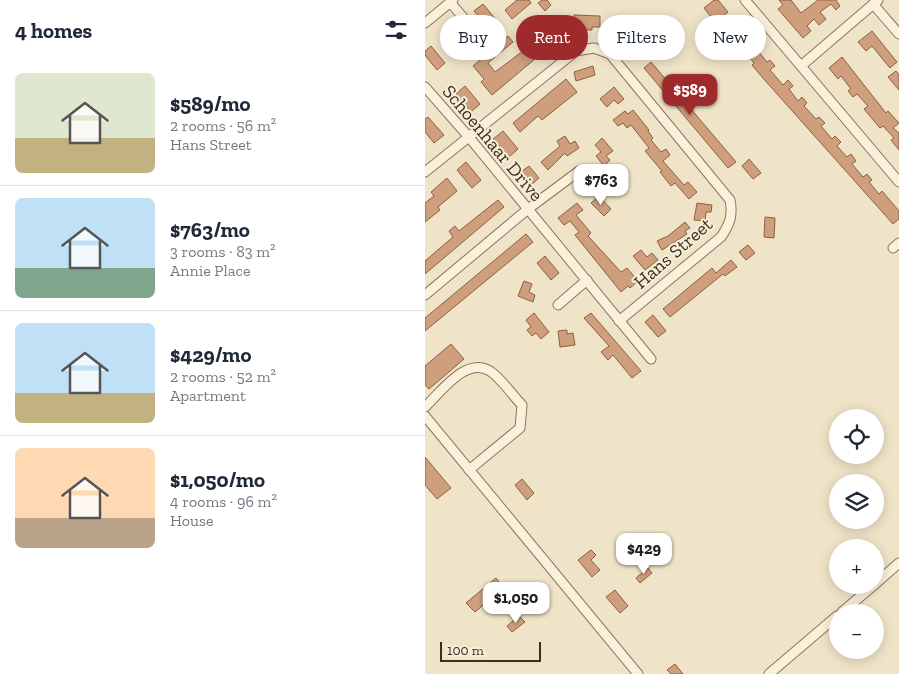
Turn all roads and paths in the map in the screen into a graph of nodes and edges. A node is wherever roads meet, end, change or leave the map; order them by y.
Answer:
1 (745, 0) edge
2 (452, 1) edge
3 (876, 2) edge
4 (463, 15) edge
5 (425, 23) edge
6 (899, 34) edge
7 (801, 66) junction
8 (427, 93) edge
9 (468, 136) junction
10 (579, 171) dead end
11 (425, 172) edge
12 (899, 182) edge
13 (528, 209) junction
14 (587, 280) junction
15 (425, 295) edge
16 (558, 305) dead end
17 (619, 321) junction
18 (651, 359) dead end
19 (425, 407) edge
20 (425, 416) edge
21 (469, 470) junction
22 (899, 563) edge
23 (884, 576) edge
24 (863, 594) edge
25 (851, 604) edge
26 (829, 623) edge
27 (638, 674) edge
28 (769, 674) edge

1 - 7 street
2 - 4 street
2 - 5 street
3 - 6 street
3 - 7 street
7 - 12 street
8 - 9 street, Schoenhaar Drive
9 - 11 street, Hans Street
9 - 13 street, Schoenhaar Drive
9 - 17 street, Hans Street
10 - 13 street
13 - 14 street, Schoenhaar Drive
13 - 15 street
14 - 16 street
14 - 17 street, Schoenhaar Drive
17 - 18 street, Schoenhaar Drive
19 - 21 street
20 - 21 street
21 - 27 street
22 - 23 street
24 - 25 street
26 - 28 street

